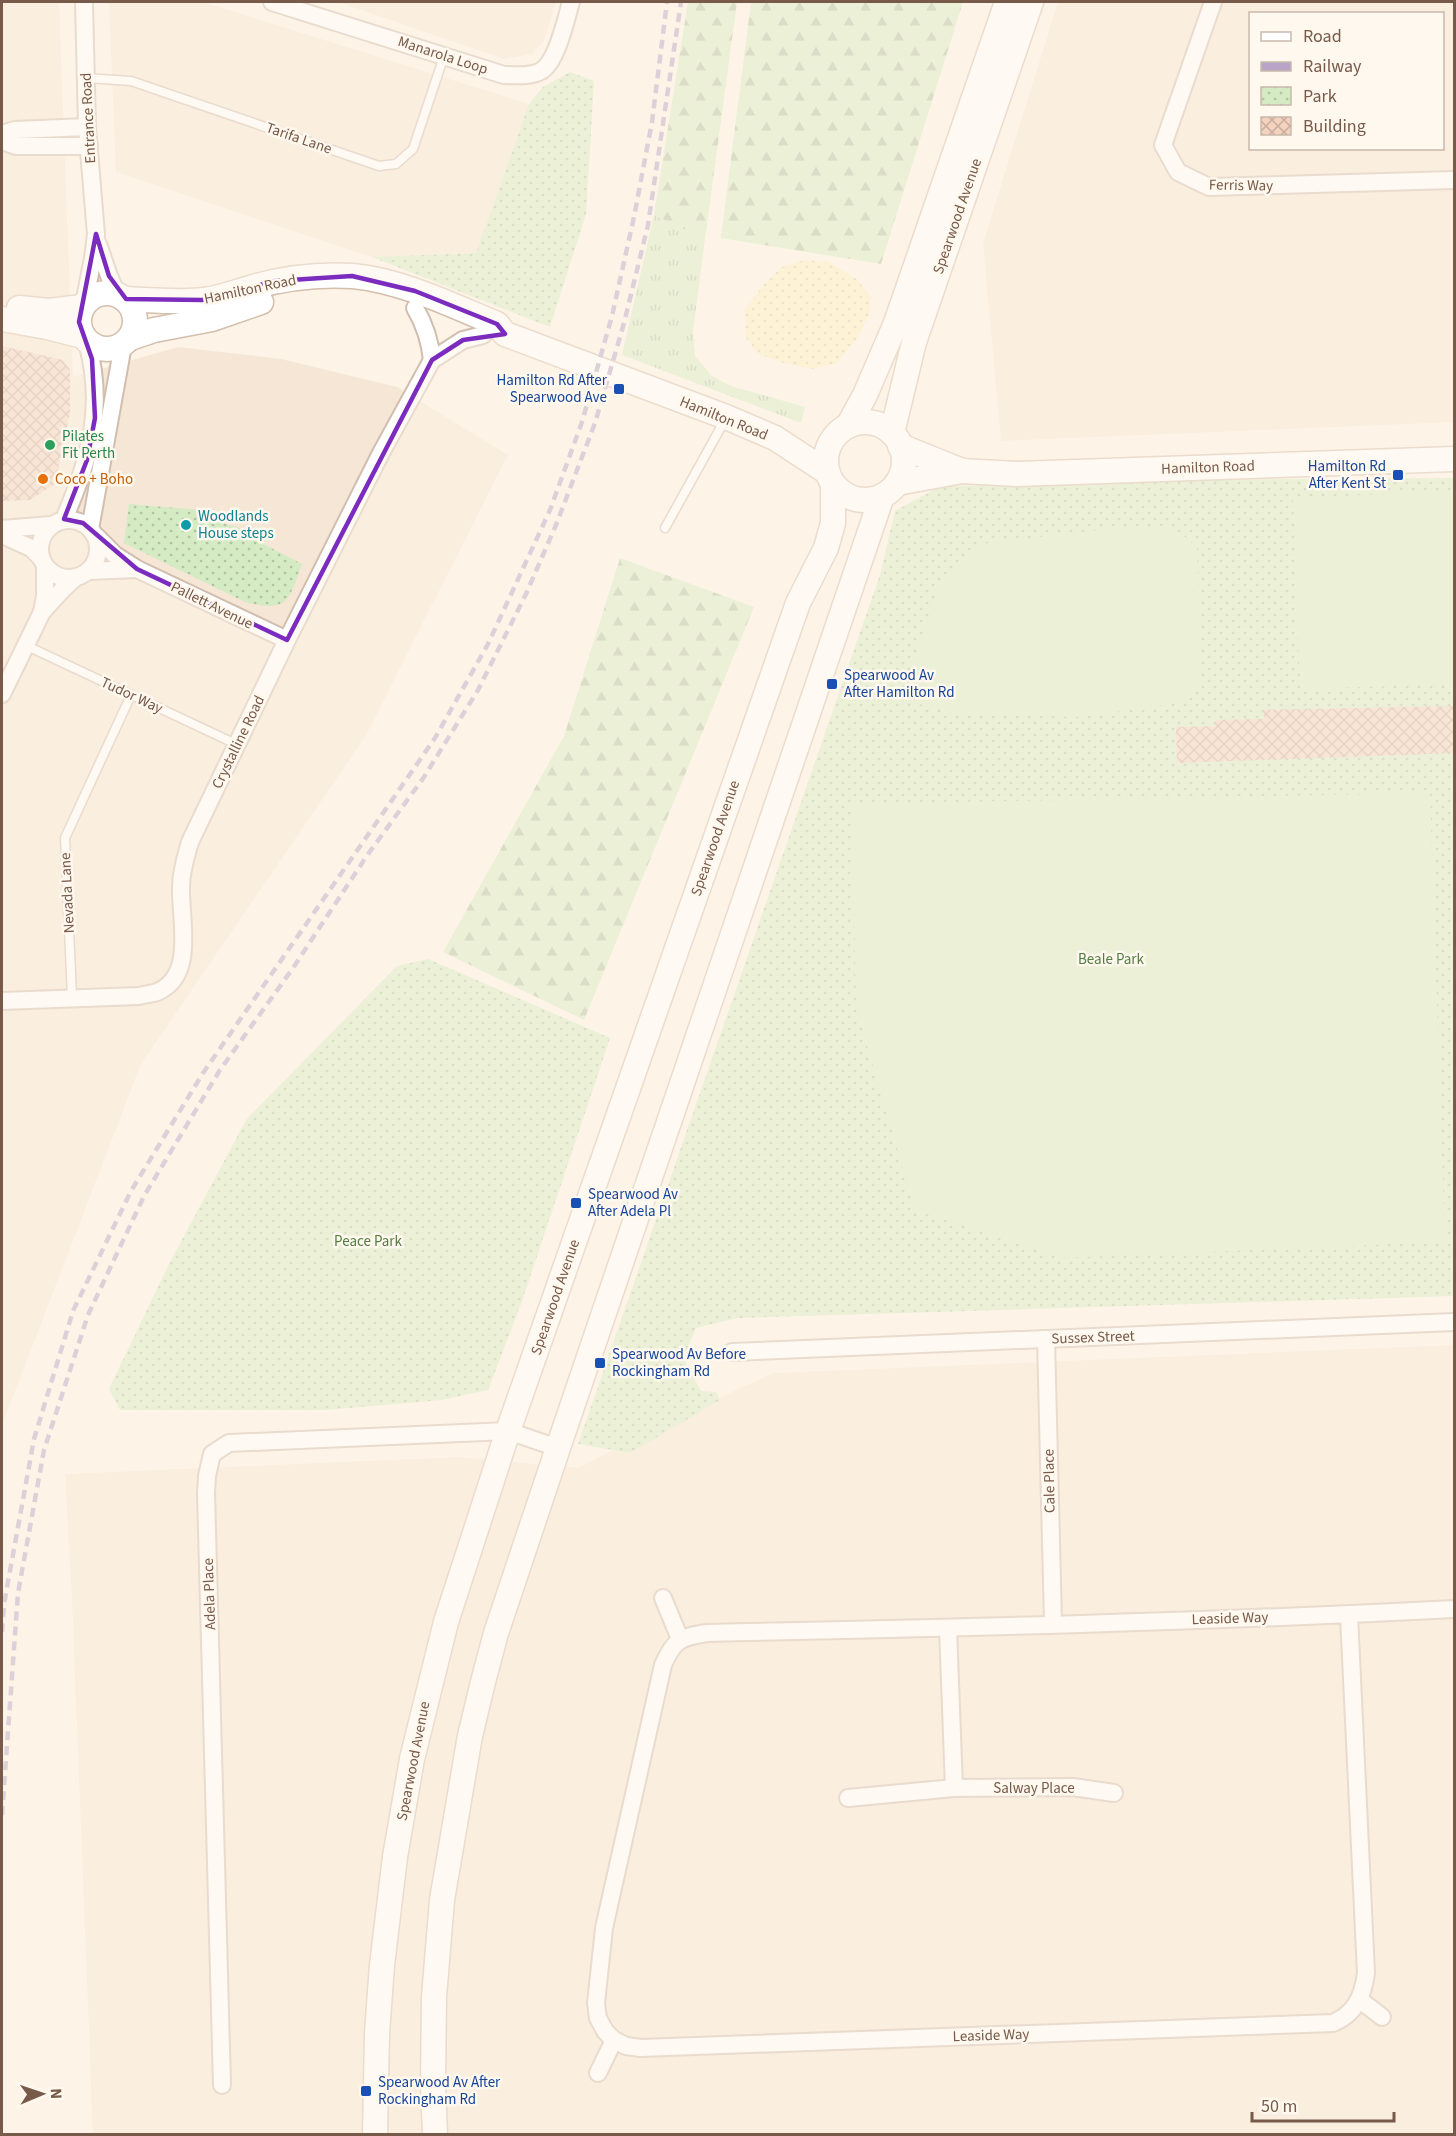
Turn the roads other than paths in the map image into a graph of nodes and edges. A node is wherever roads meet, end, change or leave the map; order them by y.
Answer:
1 (84, 2) edge
2 (272, 2) edge
3 (571, 2) edge
4 (1007, 2) edge
5 (1030, 2) edge
6 (1213, 2) edge
7 (444, 56) junction
8 (86, 78) junction
9 (87, 127) junction
10 (2, 134) edge
11 (2, 141) edge
12 (89, 146) junction
13 (1455, 180) edge
14 (96, 234) junction
15 (122, 297) junction
16 (2, 305) edge
17 (83, 305) junction
18 (415, 308) junction
19 (2, 319) edge
20 (494, 334) junction
21 (85, 339) junction
22 (127, 342) junction
23 (432, 360) junction
24 (726, 417) junction
25 (840, 433) junction
26 (775, 438) junction
27 (896, 440) junction
28 (1455, 459) edge
29 (962, 471) junction
30 (830, 478) junction
31 (889, 490) junction
32 (58, 522) junction
33 (664, 528) dead end
34 (2, 529) edge
35 (93, 533) junction
36 (2, 535) edge
37 (43, 562) junction
38 (137, 569) junction
39 (82, 574) junction
40 (42, 612) junction
41 (287, 640) junction
42 (25, 645) junction
43 (2, 694) edge
44 (131, 695) junction
45 (238, 745) junction
46 (72, 997) junction
47 (2, 1001) edge
48 (1455, 1322) edge
49 (1046, 1339) junction
50 (732, 1352) dead end
51 (508, 1431) junction
52 (558, 1448) junction
53 (663, 1598) dead end
54 (1455, 1609) edge
55 (1349, 1615) junction
56 (1053, 1623) junction
57 (948, 1628) junction
58 (680, 1639) junction
59 (954, 1788) junction
60 (1114, 1793) dead end
61 (848, 1798) dead end
62 (1360, 2000) junction
63 (1382, 2017) dead end
64 (614, 2040) junction
65 (598, 2073) dead end
66 (222, 2085) dead end
67 (375, 2134) edge
68 (435, 2134) edge

1 - 8 street, Entrance Road
2 - 7 street, Manarola Loop
3 - 7 street, Manarola Loop
4 - 25 main road, Spearwood Avenue
5 - 27 main road, Spearwood Avenue
6 - 13 street, Ferris Way
7 - 8 lane, Tarifa Lane
8 - 9 street, Entrance Road
9 - 10 street
9 - 12 street, Entrance Road
11 - 12 street
12 - 14 street, Entrance Road
14 - 15 street, Entrance Road
14 - 17 street, Entrance Road
15 - 17 main road
15 - 20 main road, Hamilton Road
15 - 22 main road
16 - 17 main road
17 - 21 main road
18 - 20 main road, Hamilton Road
18 - 22 main road, Hamilton Road
18 - 23 street
19 - 21 main road
20 - 23 street, Crystalline Road
20 - 24 main road, Hamilton Road
21 - 22 main road
21 - 32 street
22 - 35 street
23 - 41 street, Crystalline Road
24 - 26 main road, Hamilton Road
24 - 33 lane
25 - 26 main road, Hamilton Road
25 - 27 main road
25 - 30 main road
26 - 30 main road, Hamilton Road
27 - 29 main road, Hamilton Road
27 - 31 main road
28 - 29 main road, Hamilton Road
29 - 31 main road, Hamilton Road
30 - 31 main road
30 - 51 main road, Spearwood Avenue
31 - 52 main road
32 - 34 street
32 - 35 street
32 - 37 street
35 - 38 street, Pallett Avenue
35 - 39 street
36 - 37 street
37 - 39 street
37 - 40 street
38 - 39 street, Pallett Avenue
38 - 41 street, Pallett Avenue
39 - 40 street
40 - 42 street
41 - 45 street, Crystalline Road
42 - 43 street
42 - 44 lane, Tudor Way
44 - 45 lane, Tudor Way
44 - 46 lane, Nevada Lane
45 - 46 street, Crystalline Road
46 - 47 street, Crystalline Road
48 - 49 street, Sussex Street
49 - 50 street, Sussex Street
49 - 56 street, Cale Place
51 - 52 street, Adela Place
51 - 66 street, Adela Place
51 - 67 main road, Spearwood Avenue
52 - 68 main road
53 - 58 street
54 - 55 street, Leaside Way
55 - 56 street, Leaside Way
55 - 62 street
56 - 57 street, Leaside Way
57 - 58 street, Leaside Way
57 - 59 street
58 - 64 street
59 - 60 street, Salway Place
59 - 61 street, Salway Place
62 - 63 street
62 - 64 street, Leaside Way
64 - 65 street

